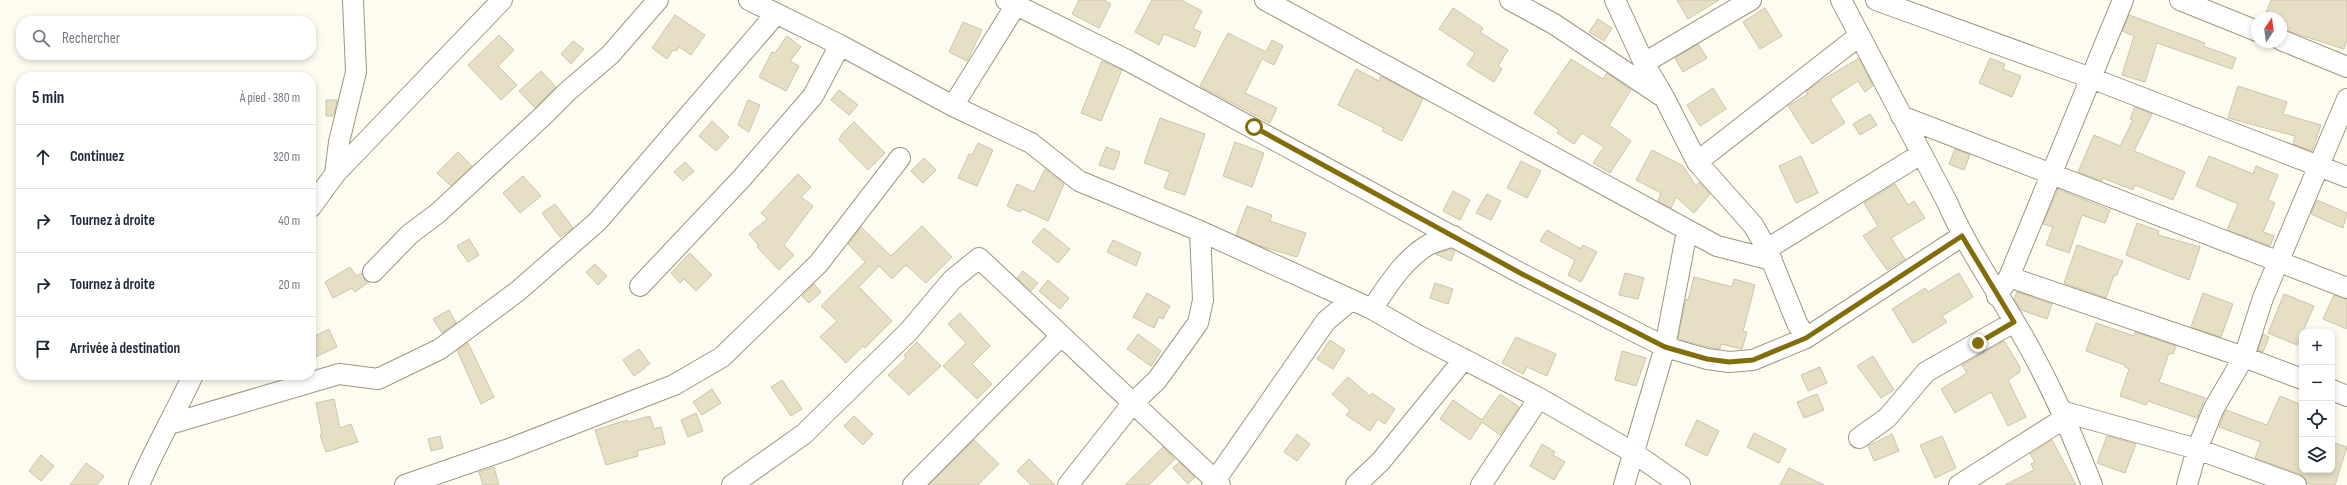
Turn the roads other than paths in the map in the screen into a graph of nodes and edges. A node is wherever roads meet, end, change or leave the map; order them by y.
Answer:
1 (353, 0) edge
2 (502, 0) edge
3 (658, 0) edge
4 (749, 0) edge
5 (1265, 0) edge
6 (1510, 0) edge
7 (1615, 0) edge
8 (1751, 0) edge
9 (1841, 0) edge
10 (1876, 0) edge
11 (2123, 0) edge
12 (2180, 0) edge
13 (1014, 2) edge
14 (776, 14) junction
15 (2251, 29) edge
16 (1859, 36) junction
17 (2287, 42) edge
18 (840, 44) junction
19 (1644, 63) junction
20 (2347, 67) edge
21 (2091, 78) junction
22 (1665, 98) junction
23 (2347, 99) edge
24 (953, 106) junction
25 (1901, 116) junction
26 (1921, 154) junction
27 (900, 158) dead end
28 (1697, 162) junction
29 (2318, 165) junction
30 (2053, 173) junction
31 (335, 174) junction
32 (2347, 177) edge
33 (316, 200) edge
34 (1200, 231) junction
35 (1687, 231) junction
36 (1454, 236) junction
37 (1962, 236) junction
38 (1770, 254) junction
39 (2279, 261) junction
40 (373, 272) dead end
41 (2009, 277) junction
42 (640, 286) dead end
43 (2347, 288) edge
44 (1997, 296) junction
45 (1351, 300) junction
46 (1372, 309) junction
47 (2014, 322) junction
48 (1061, 336) junction
49 (1806, 338) junction
50 (1665, 347) junction
51 (2244, 357) junction
52 (1464, 359) junction
53 (2299, 378) edge
54 (191, 380) edge
55 (2335, 391) edge
56 (2347, 396) edge
57 (1539, 398) junction
58 (1132, 404) junction
59 (2063, 414) junction
60 (170, 424) junction
61 (1859, 438) dead end
62 (2197, 449) junction
63 (1634, 453) junction
64 (1216, 484) edge
65 (139, 485) edge
66 (405, 485) edge
67 (732, 485) edge
68 (913, 485) edge
69 (1068, 485) edge
70 (1356, 485) edge
71 (1481, 485) edge
72 (1624, 485) edge
73 (1680, 485) edge
74 (1959, 485) edge
75 (2092, 485) edge
76 (2187, 485) edge
77 (2296, 485) edge

1 - 31 street
2 - 31 street
3 - 40 street
4 - 14 street
5 - 35 street
6 - 22 street
7 - 19 street
8 - 19 street
9 - 16 street
10 - 21 street
11 - 21 street
12 - 15 street
13 - 24 street
13 - 36 street
14 - 18 street
14 - 60 street
16 - 25 street
16 - 28 street
17 - 20 street
18 - 24 street
18 - 42 street
19 - 22 street
21 - 29 street
21 - 30 street
22 - 28 street
23 - 29 street
24 - 34 street
25 - 26 street
25 - 30 street
26 - 37 street
26 - 38 street
27 - 66 street
28 - 38 street
29 - 32 street
29 - 39 street
30 - 39 street
30 - 41 street
31 - 33 street
34 - 45 street
34 - 58 street
35 - 38 street
35 - 50 street
36 - 46 street
36 - 50 street
37 - 44 street
37 - 49 street
38 - 49 street
39 - 43 street
39 - 51 street
41 - 44 street
41 - 51 street
44 - 47 street
45 - 46 street
45 - 64 street
46 - 52 street
47 - 59 street
47 - 61 street
48 - 58 street
48 - 67 street
48 - 68 street
49 - 50 street
50 - 63 street
51 - 53 street
51 - 62 street
52 - 57 street
52 - 70 street
54 - 60 street
55 - 56 street
57 - 63 street
57 - 71 street
58 - 64 street
58 - 69 street
59 - 62 street
59 - 74 street
59 - 75 street
60 - 65 street
62 - 76 street
62 - 77 street
63 - 72 street
63 - 73 street

